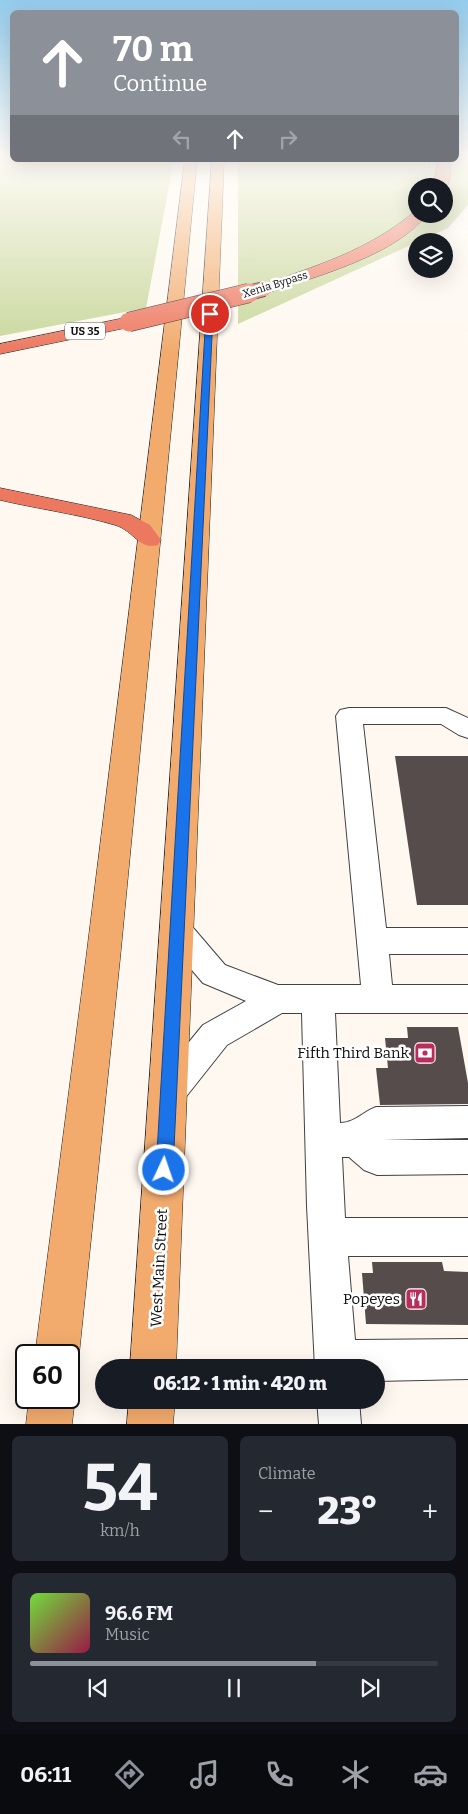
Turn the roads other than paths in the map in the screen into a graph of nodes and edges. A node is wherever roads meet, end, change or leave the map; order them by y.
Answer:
1 (184, 220) edge
2 (215, 220) edge
3 (408, 223) edge
4 (0, 349) edge
5 (0, 494) edge
6 (150, 540) junction
7 (468, 729) edge
8 (179, 916) junction
9 (468, 941) edge
10 (372, 942) junction
11 (278, 999) junction
12 (318, 999) junction
13 (378, 1000) junction
14 (467, 1004) edge
15 (169, 1092) junction
16 (468, 1122) edge
17 (340, 1140) junction
18 (468, 1158) edge
19 (328, 1237) junction
20 (468, 1237) edge
21 (58, 1344) edge
22 (154, 1359) edge
23 (336, 1359) edge
24 (468, 1359) edge
25 (385, 1370) edge
26 (51, 1409) edge
27 (151, 1409) edge
28 (339, 1409) edge
29 (49, 1424) edge
30 (150, 1424) edge
31 (340, 1424) edge

1 - 6 main road
2 - 8 main road, West Main Street
3 - 4 highway, Xenia Bypass / US 35, bridge
5 - 6 highway
6 - 21 main road
7 - 10 lane
8 - 11 lane
8 - 15 main road, West Main Street
9 - 10 lane
10 - 13 lane
11 - 12 lane
11 - 15 lane
12 - 13 lane
12 - 17 lane
13 - 14 lane
15 - 22 main road, West Main Street
16 - 17 lane
17 - 18 lane
17 - 19 lane
19 - 20 lane
19 - 23 lane
24 - 25 lane
26 - 29 main road
27 - 30 main road
28 - 31 lane

